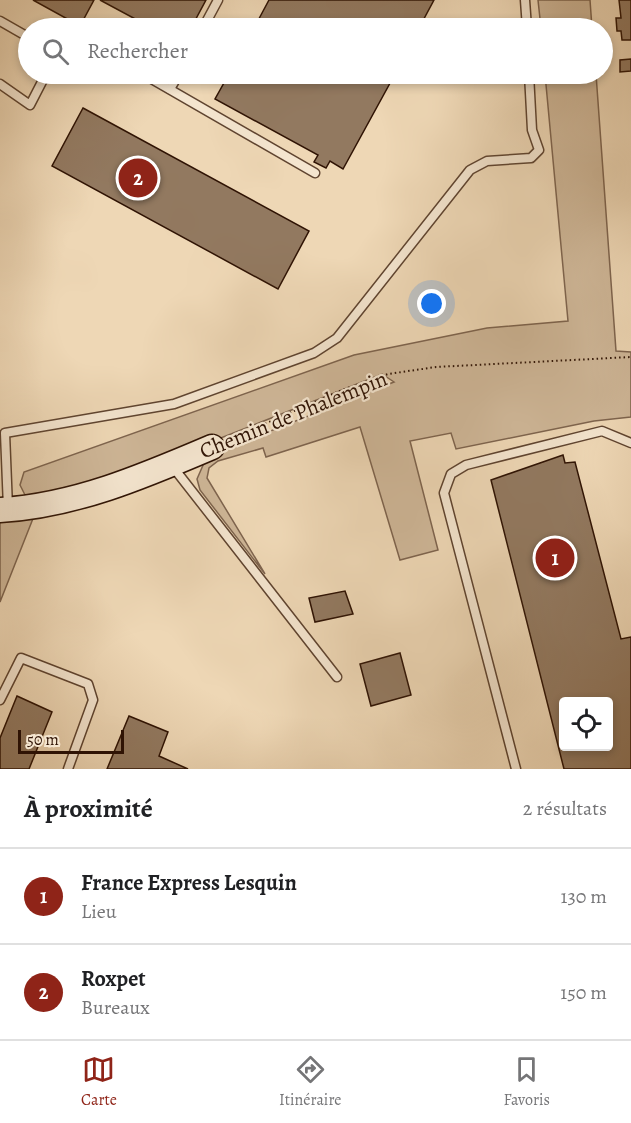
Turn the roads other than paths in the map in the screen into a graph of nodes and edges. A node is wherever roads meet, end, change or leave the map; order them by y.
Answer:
1 (218, 0) edge
2 (525, 0) edge
3 (208, 18) edge
4 (526, 18) edge
5 (0, 21) edge
6 (18, 31) edge
7 (0, 84) edge
8 (41, 84) edge
9 (161, 84) edge
10 (173, 84) edge
11 (530, 84) edge
12 (170, 89) junction
13 (315, 173) dead end
14 (631, 443) edge
15 (212, 447) road end
16 (171, 464) junction
17 (4, 510) edge
18 (337, 677) dead end
19 (0, 700) edge
20 (68, 769) edge
21 (516, 769) edge

1 - 3 lane
2 - 4 lane
5 - 6 lane
7 - 8 lane
9 - 12 lane
10 - 12 lane
11 - 17 lane
12 - 13 lane
14 - 21 lane
15 - 16 street, Chemin de Phalempin
16 - 17 street, Chemin de Phalempin
16 - 18 lane
19 - 20 lane

